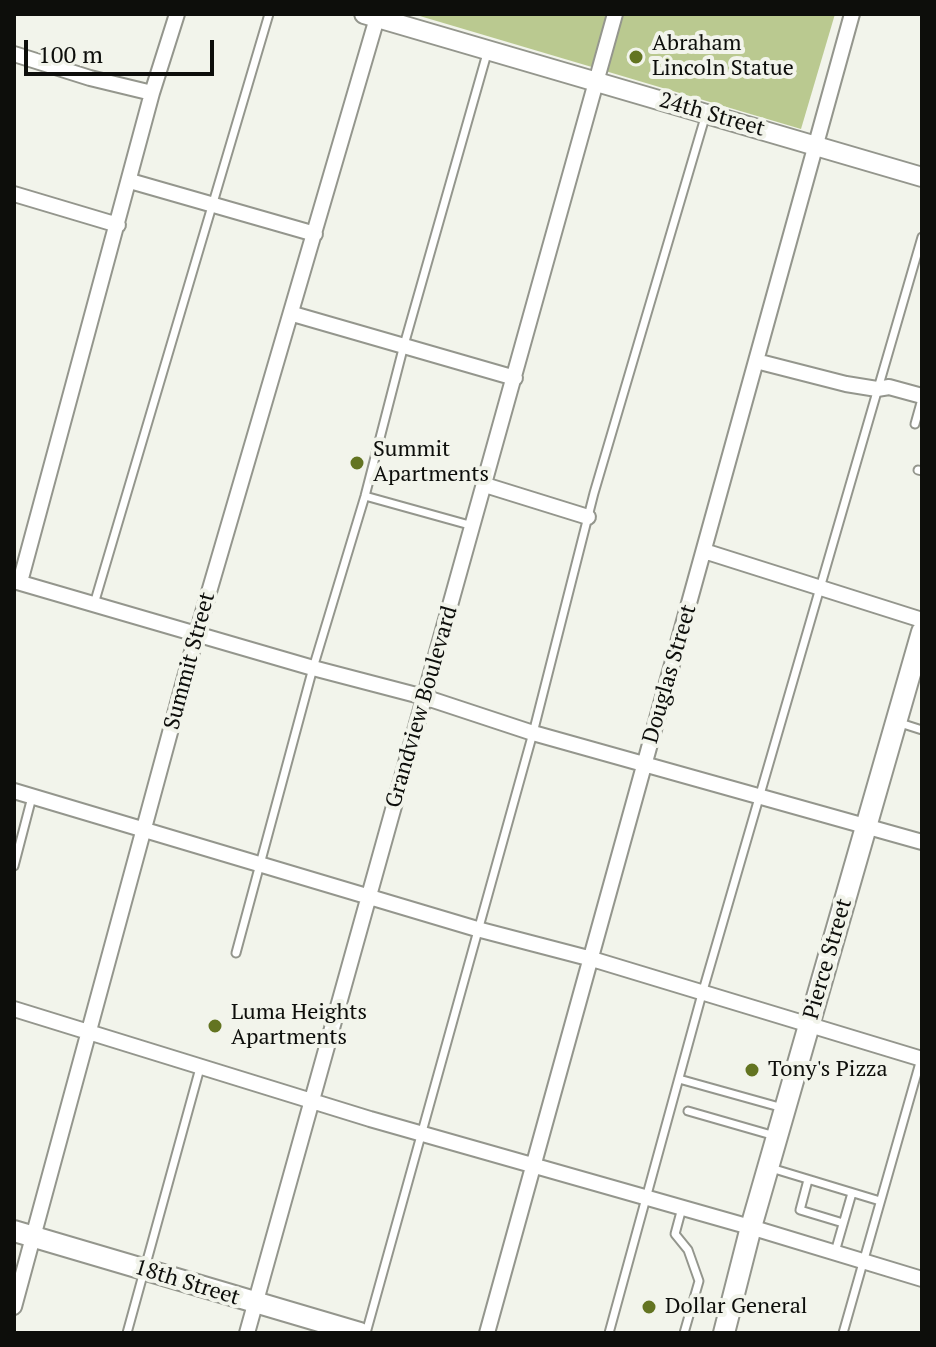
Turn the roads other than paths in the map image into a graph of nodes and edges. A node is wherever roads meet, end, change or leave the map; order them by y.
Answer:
1 (177, 14) edge
2 (269, 14) edge
3 (615, 14) edge
4 (852, 14) edge
5 (370, 16) edge
6 (488, 50) junction
7 (14, 54) edge
8 (597, 81) junction
9 (152, 93) junction
10 (706, 113) junction
11 (816, 145) junction
12 (922, 177) edge
13 (130, 181) junction
14 (15, 198) edge
15 (212, 204) junction
16 (118, 225) junction
17 (315, 234) junction
18 (922, 237) edge
19 (293, 314) junction
20 (404, 345) junction
21 (756, 361) junction
22 (515, 378) junction
23 (877, 389) junction
24 (922, 398) edge
25 (915, 424) dead end
26 (485, 485) junction
27 (365, 496) junction
28 (588, 517) junction
29 (473, 526) junction
30 (704, 551) junction
31 (17, 581) edge
32 (821, 587) junction
33 (94, 604) junction
34 (922, 620) edge
35 (922, 632) edge
36 (197, 633) junction
37 (313, 668) junction
38 (424, 697) junction
39 (896, 722) junction
40 (922, 730) edge
41 (533, 733) junction
42 (645, 765) junction
43 (14, 791) edge
44 (760, 796) junction
45 (32, 797) junction
46 (867, 825) junction
47 (144, 830) junction
48 (922, 842) edge
49 (258, 864) junction
50 (14, 866) edge
51 (369, 897) junction
52 (477, 929) junction
53 (236, 953) dead end
54 (592, 959) junction
55 (702, 994) junction
56 (14, 1009) edge
57 (809, 1026) junction
58 (88, 1031) junction
59 (922, 1058) edge
60 (200, 1068) junction
61 (679, 1079) junction
62 (312, 1102) junction
63 (786, 1108) junction
64 (688, 1111) dead end
65 (420, 1133) junction
66 (778, 1136) junction
67 (533, 1165) junction
68 (769, 1167) junction
69 (808, 1180) junction
70 (852, 1193) junction
71 (647, 1198) junction
72 (880, 1201) junction
73 (682, 1208) junction
74 (843, 1223) junction
75 (751, 1227) junction
76 (24, 1234) edge
77 (835, 1252) junction
78 (863, 1260) junction
79 (145, 1271) junction
80 (922, 1279) edge
81 (256, 1304) junction
82 (14, 1307) edge
83 (127, 1333) edge
84 (247, 1333) edge
85 (363, 1333) edge
86 (487, 1333) edge
87 (609, 1333) edge
88 (684, 1333) edge
89 (724, 1333) edge
90 (843, 1333) edge

1 - 9 street
2 - 15 lane
3 - 8 street, Grandview Boulevard
4 - 11 street, Douglas Street
5 - 6 street, 24th Street
5 - 17 street, Summit Street
6 - 8 street, 24th Street
6 - 20 lane
7 - 9 street
8 - 10 street, 24th Street
8 - 22 street, Grandview Boulevard
9 - 13 street
10 - 11 street, 24th Street
10 - 28 lane
11 - 12 street, 24th Street
11 - 21 street, Douglas Street
13 - 15 street
13 - 16 street
14 - 16 street
15 - 17 street
15 - 33 lane
16 - 31 street
17 - 19 street, Summit Street
18 - 23 lane
19 - 20 street
19 - 36 street, Summit Street
20 - 22 street
20 - 27 lane
21 - 23 street
21 - 30 street, Douglas Street
22 - 26 street, Grandview Boulevard
23 - 24 street
23 - 32 lane
24 - 25 lane
26 - 28 street
26 - 29 street, Grandview Boulevard
27 - 29 lane
27 - 37 lane
28 - 41 lane
29 - 38 street, Grandview Boulevard
30 - 32 street
30 - 42 street, Douglas Street
31 - 33 street
32 - 34 street
32 - 44 lane
33 - 36 street
35 - 39 main road, Pierce Street
36 - 37 street
36 - 47 street, Summit Street
37 - 38 street
37 - 49 lane
38 - 41 street
38 - 51 street, Grandview Boulevard
39 - 40 lane
39 - 46 main road, Pierce Street
41 - 42 street
41 - 52 lane
42 - 44 street
42 - 54 street, Douglas Street
43 - 45 street
44 - 46 street
44 - 55 lane
45 - 47 street
45 - 50 lane
46 - 48 street
46 - 57 main road, Pierce Street
47 - 49 street
47 - 58 street, Summit Street
49 - 51 street
49 - 53 lane
51 - 52 street
51 - 62 street, Grandview Boulevard
52 - 54 street
52 - 65 lane
54 - 55 street
54 - 67 street, Douglas Street
55 - 57 street
55 - 61 lane
56 - 58 street
57 - 59 street
57 - 63 main road, Pierce Street
58 - 60 street
58 - 76 street, Summit Street
59 - 72 lane
60 - 62 street
60 - 79 lane
61 - 63 lane
61 - 71 lane
62 - 65 street
62 - 81 street, Grandview Boulevard
63 - 66 main road, Pierce Street
64 - 66 lane
65 - 67 street
65 - 85 lane
66 - 68 main road, Pierce Street
67 - 71 street
67 - 86 street, Douglas Street
68 - 69 lane
68 - 75 main road, Pierce Street
69 - 70 lane
69 - 74 lane
70 - 72 lane
70 - 74 lane
71 - 73 street
71 - 87 lane
72 - 78 lane
73 - 75 street
73 - 88 lane
74 - 77 lane
75 - 77 street
75 - 89 main road, Pierce Street
76 - 79 main road, 18th Street
76 - 82 street, Summit Street
77 - 78 street
78 - 80 street
78 - 90 lane
79 - 81 main road, 18th Street
79 - 83 lane
81 - 84 street, Grandview Boulevard
81 - 85 main road, 18th Street

